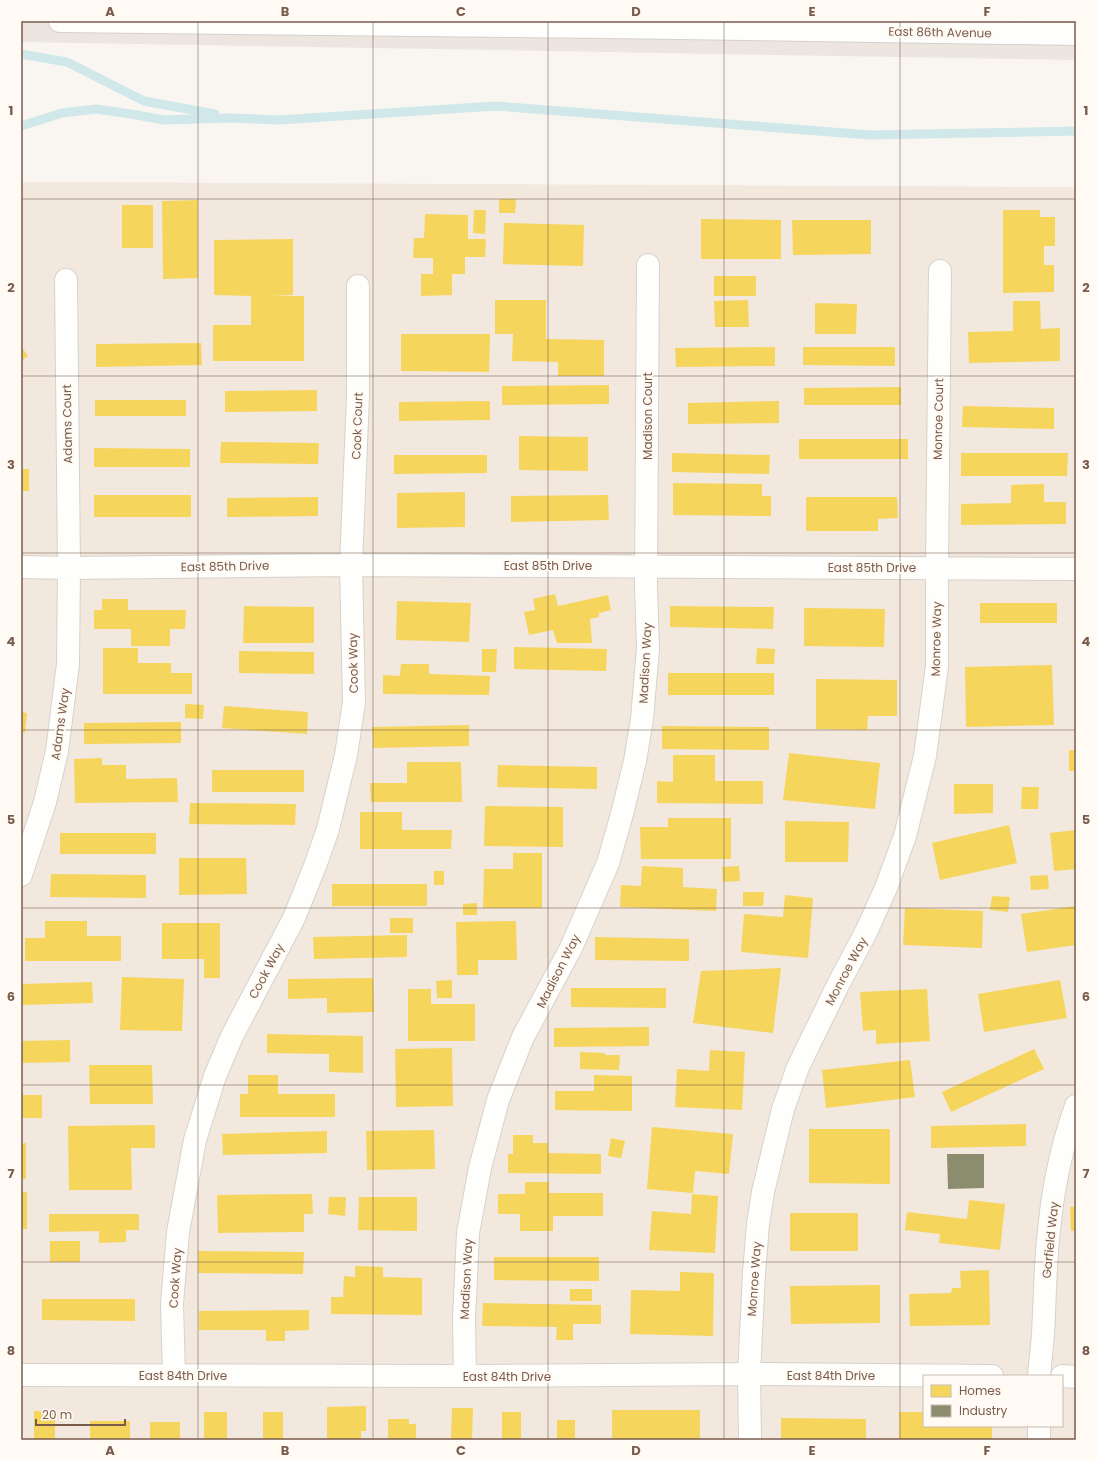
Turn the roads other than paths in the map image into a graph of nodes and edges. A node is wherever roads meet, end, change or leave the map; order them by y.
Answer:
1 (60, 21) edge
2 (939, 27) edge
3 (1076, 34) edge
4 (648, 265) dead end
5 (940, 271) dead end
6 (66, 280) dead end
7 (358, 286) dead end
8 (352, 565) junction
9 (646, 566) junction
10 (21, 567) edge
11 (69, 568) junction
12 (937, 568) junction
13 (1076, 569) edge
14 (21, 875) edge
15 (1076, 1106) edge
16 (749, 1374) junction
17 (21, 1375) edge
18 (174, 1375) junction
19 (923, 1375) edge
20 (1039, 1375) edge
21 (465, 1376) junction
22 (1063, 1376) edge
23 (1076, 1376) edge
24 (1039, 1427) edge
25 (750, 1440) edge
26 (1039, 1440) edge

1 - 2 street, East 86th Avenue
2 - 3 street, East 86th Avenue
4 - 9 street, Madison Court
5 - 12 street, Monroe Court
6 - 11 street, Adams Court
7 - 8 street, Cook Court
8 - 9 street, East 85th Drive
8 - 11 street, East 85th Drive
8 - 18 street, Cook Way
9 - 12 street, East 85th Drive
9 - 21 street, Madison Way
10 - 11 street, East 85th Drive
11 - 14 street, Adams Way
12 - 13 street, East 85th Drive
12 - 16 street, Monroe Way
15 - 20 street, Garfield Way
16 - 19 street, East 84th Drive
16 - 21 street, East 84th Drive
16 - 25 street, Monroe Way
17 - 18 street, East 84th Drive
18 - 21 street, East 84th Drive
22 - 23 street
24 - 26 street

